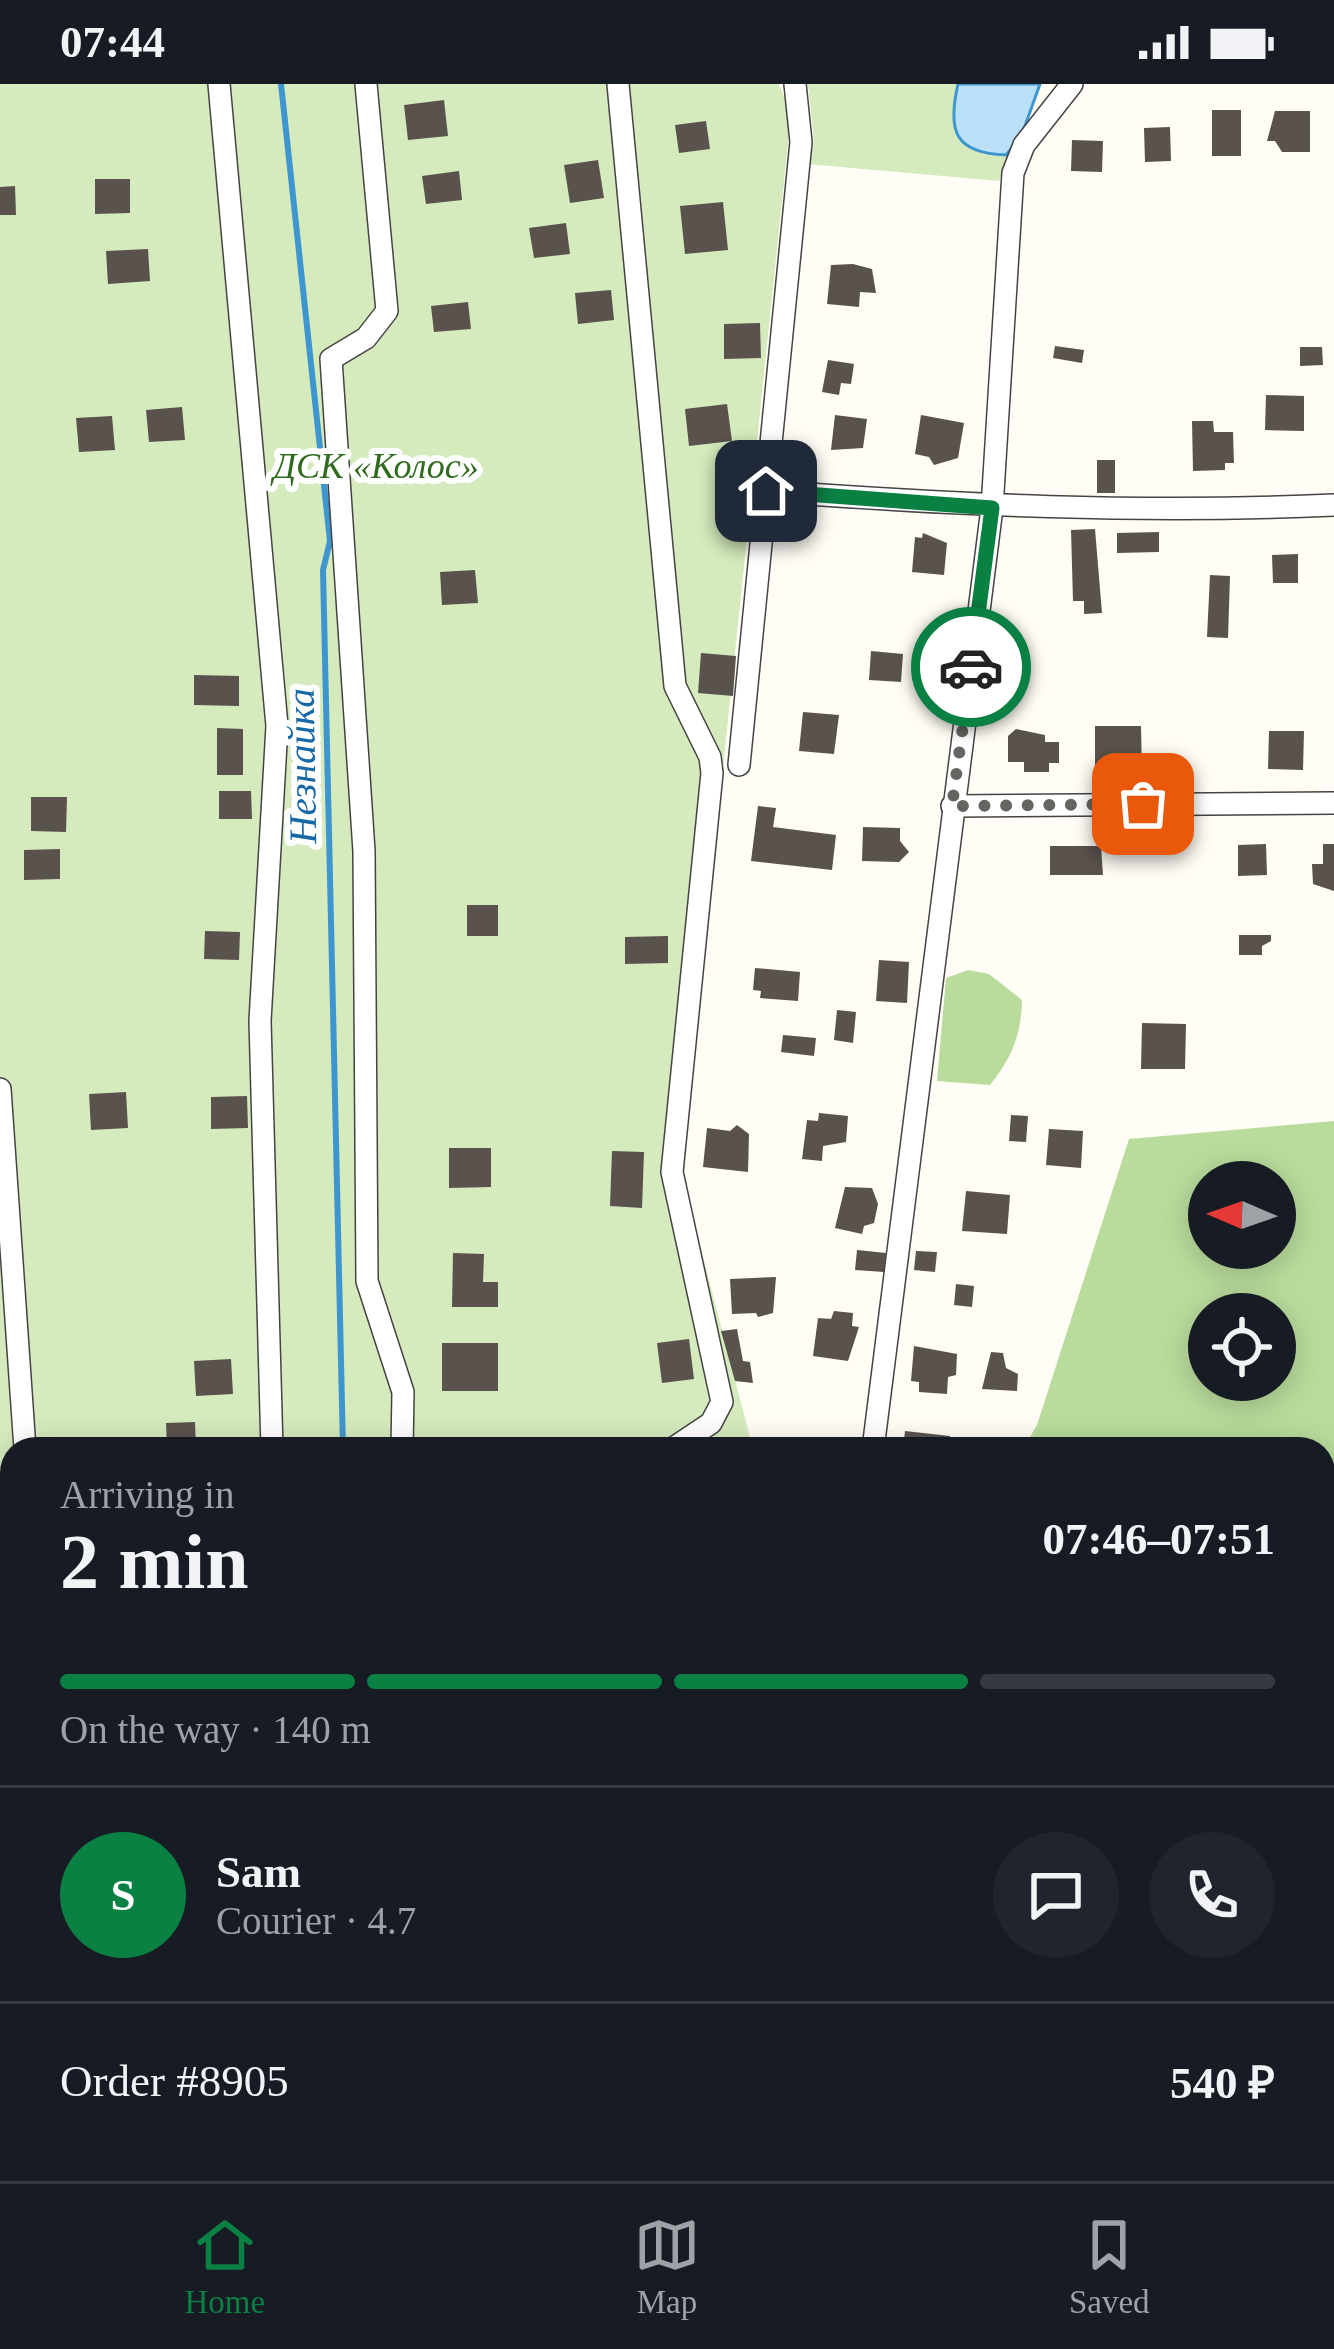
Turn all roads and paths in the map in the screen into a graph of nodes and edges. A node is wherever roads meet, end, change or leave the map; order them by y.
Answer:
1 (219, 84) edge
2 (365, 84) edge
3 (618, 84) edge
4 (795, 84) edge
5 (1072, 84) edge
6 (766, 491) junction
7 (1334, 505) edge
8 (992, 508) junction
9 (740, 765) dead end
10 (1334, 803) edge
11 (952, 806) junction
12 (0, 1089) edge
13 (25, 1437) edge
14 (272, 1437) edge
15 (402, 1437) edge
16 (690, 1437) edge
17 (874, 1437) edge

1 - 14 street
2 - 15 street
3 - 16 street
4 - 6 street
5 - 8 street
6 - 8 street
6 - 9 street
7 - 8 street
8 - 11 street
10 - 11 street
11 - 17 street
12 - 13 street

